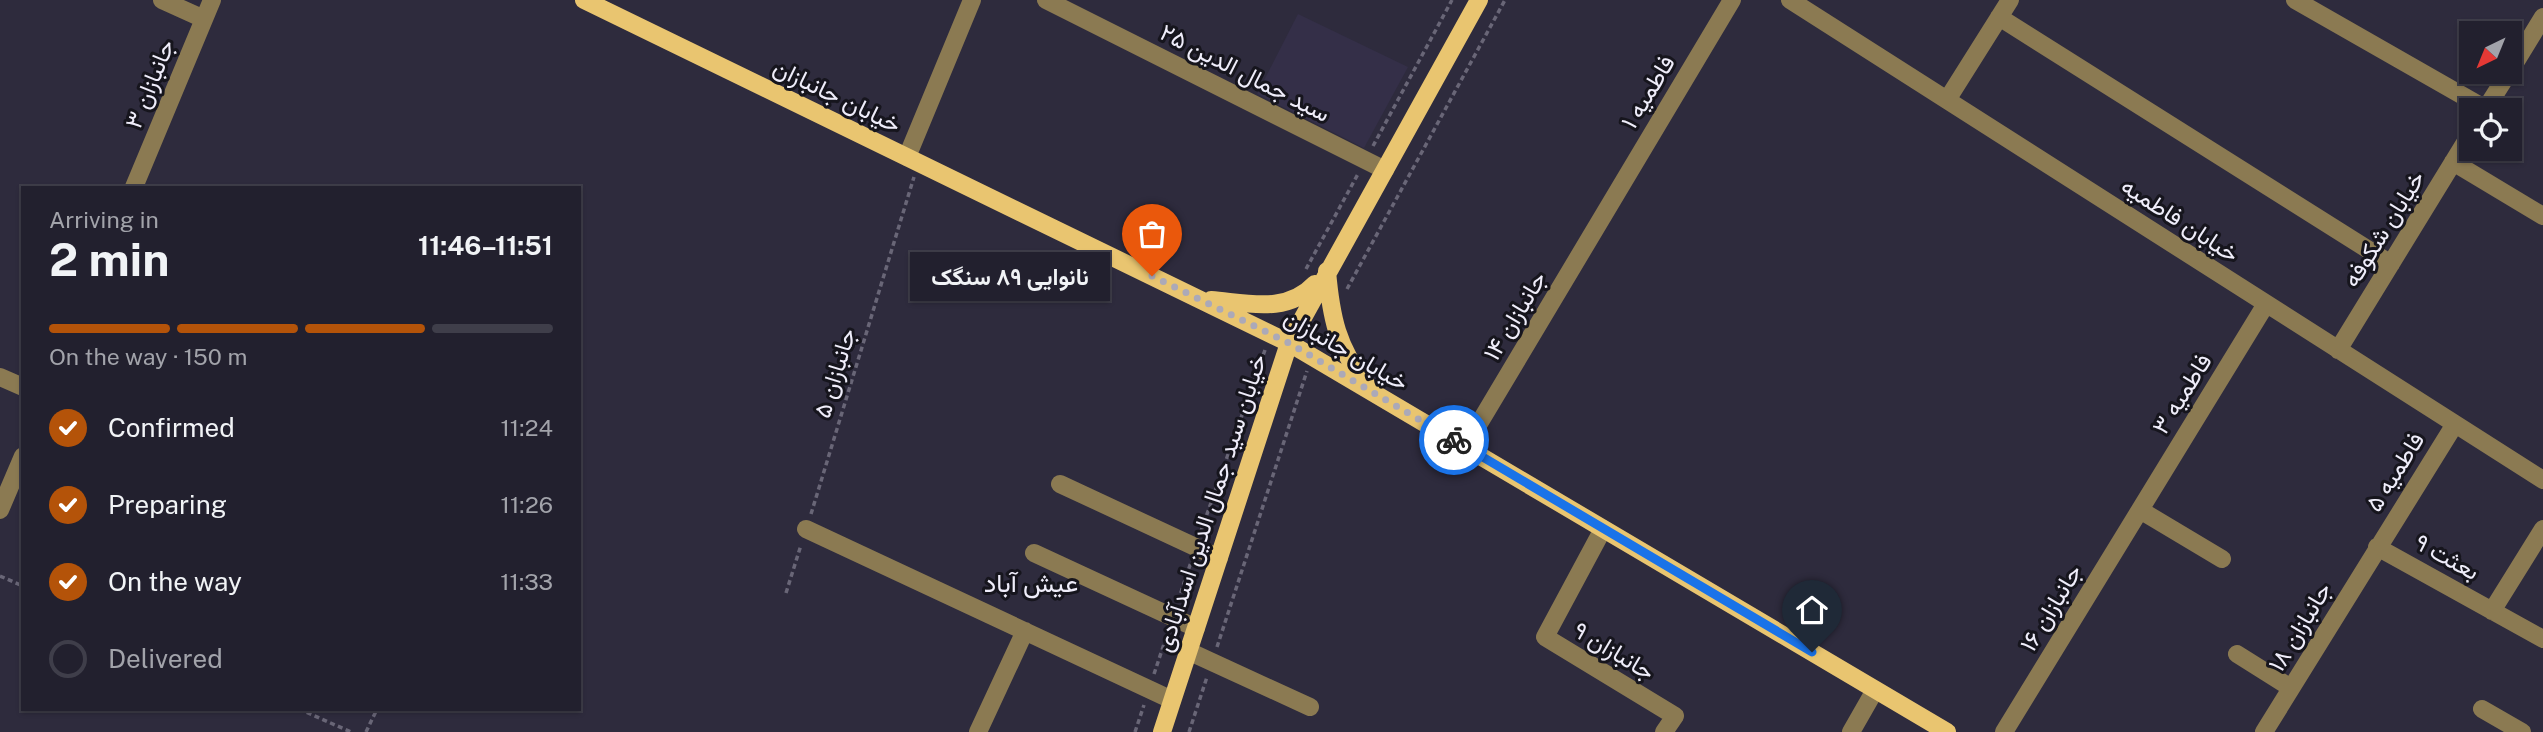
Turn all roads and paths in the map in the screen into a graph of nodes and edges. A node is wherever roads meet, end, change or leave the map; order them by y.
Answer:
1 (162, 0) edge
2 (212, 0) edge
3 (584, 0) edge
4 (972, 0) edge
5 (1046, 0) edge
6 (1479, 0) edge
7 (1732, 0) edge
8 (1790, 0) edge
9 (2010, 0) edge
10 (2295, 0) edge
11 (2543, 16) edge
12 (1999, 17) junction
13 (204, 19) junction
14 (2522, 50) edge
15 (2465, 98) edge
16 (1947, 100) junction
17 (2459, 152) edge
18 (912, 160) junction
19 (2453, 162) junction
20 (1385, 170) junction
21 (134, 186) edge
22 (1607, 210) joint
23 (2543, 216) edge
24 (2391, 264) junction
25 (1327, 271) junction
26 (1198, 299) junction
27 (2266, 304) junction
28 (1289, 343) junction
29 (2338, 350) junction
30 (0, 377) edge
31 (21, 386) edge
32 (1371, 391) junction
33 (2455, 424) junction
34 (1465, 447) junction
35 (21, 460) edge
36 (2543, 481) edge
37 (1059, 484) dead end
38 (2, 500) edge
39 (2140, 509) junction
40 (1603, 529) junction
41 (2543, 529) edge
42 (806, 530) junction
43 (2377, 547) junction
44 (1034, 552) dead end
45 (1219, 558) junction
46 (2222, 559) dead end
47 (0, 576) edge
48 (21, 585) edge
49 (786, 593) dead end
50 (2493, 611) junction
51 (1196, 628) junction
52 (1025, 631) junction
53 (2543, 639) edge
54 (1188, 651) junction
55 (2237, 654) dead end
56 (2291, 688) junction
57 (1875, 690) junction
58 (1172, 700) junction
59 (1310, 707) dead end
60 (2482, 709) dead end
61 (304, 711) edge
62 (376, 711) edge
63 (351, 732) edge
64 (366, 732) edge
65 (978, 732) edge
66 (1162, 732) edge
67 (1664, 732) edge
68 (1852, 732) edge
69 (1947, 732) edge
70 (2004, 732) edge
71 (2264, 732) edge
72 (2522, 732) edge

1 - 13 street
2 - 13 street, جانبازان ۳
3 - 18 main road, خیابان جانبازان
4 - 18 street
5 - 20 street, سید جمال الدین ۲۵
6 - 20 main road, خیابان سید جمال الدین اسدآبادی
7 - 22 street, فاطمیه ۱
8 - 16 street, خیابان فاطمیه
9 - 12 street
10 - 15 street
11 - 14 street
12 - 16 street
12 - 24 street
13 - 21 street, جانبازان ۳
16 - 27 street, خیابان فاطمیه
17 - 19 street, خیابان شکوفه
18 - 26 main road, خیابان جانبازان
18 - 42 path, جانبازان ۵
19 - 23 street
19 - 24 street, خیابان شکوفه
20 - 25 main road, خیابان سید جمال الدین اسدآبادی
22 - 34 street, جانبازان ۱۴
24 - 29 street, خیابان شکوفه
25 - 26 main road
25 - 28 main road, خیابان سید جمال الدین اسدآبادی
25 - 32 main road
26 - 28 main road, خیابان جانبازان
27 - 29 street, خیابان فاطمیه
27 - 39 street, فاطمیه ۳
28 - 32 main road, خیابان جانبازان
28 - 45 main road, خیابان سید جمال الدین اسدآبادی
29 - 33 street, خیابان فاطمیه
30 - 31 street
32 - 34 main road, خیابان جانبازان
33 - 36 street, خیابان فاطمیه
33 - 43 street, فاطمیه ۵
34 - 40 main road, خیابان جانبازان
35 - 38 street
37 - 45 street
39 - 46 street
39 - 70 street, جانبازان ۱۶
40 - 57 main road, خیابان جانبازان
40 - 67 street, جانبازان ۹
41 - 50 street
42 - 49 path, جانبازان ۵
42 - 52 street
43 - 50 street, بعثت ۹
43 - 56 street, جانبازان ۱۸
44 - 51 street
45 - 51 main road, خیابان سید جمال الدین اسدآبادی
47 - 48 path
50 - 53 street, بعثت ۹
51 - 54 main road, خیابان سید جمال الدین اسدآبادی
52 - 58 street
52 - 65 street
54 - 58 main road, خیابان سید جمال الدین اسدآبادی
54 - 59 street
55 - 56 street
56 - 71 street, جانبازان ۱۸
57 - 68 street
57 - 69 main road, خیابان جانبازان
58 - 66 main road, خیابان سید جمال الدین اسدآبادی
60 - 72 street
61 - 63 path
62 - 64 path

